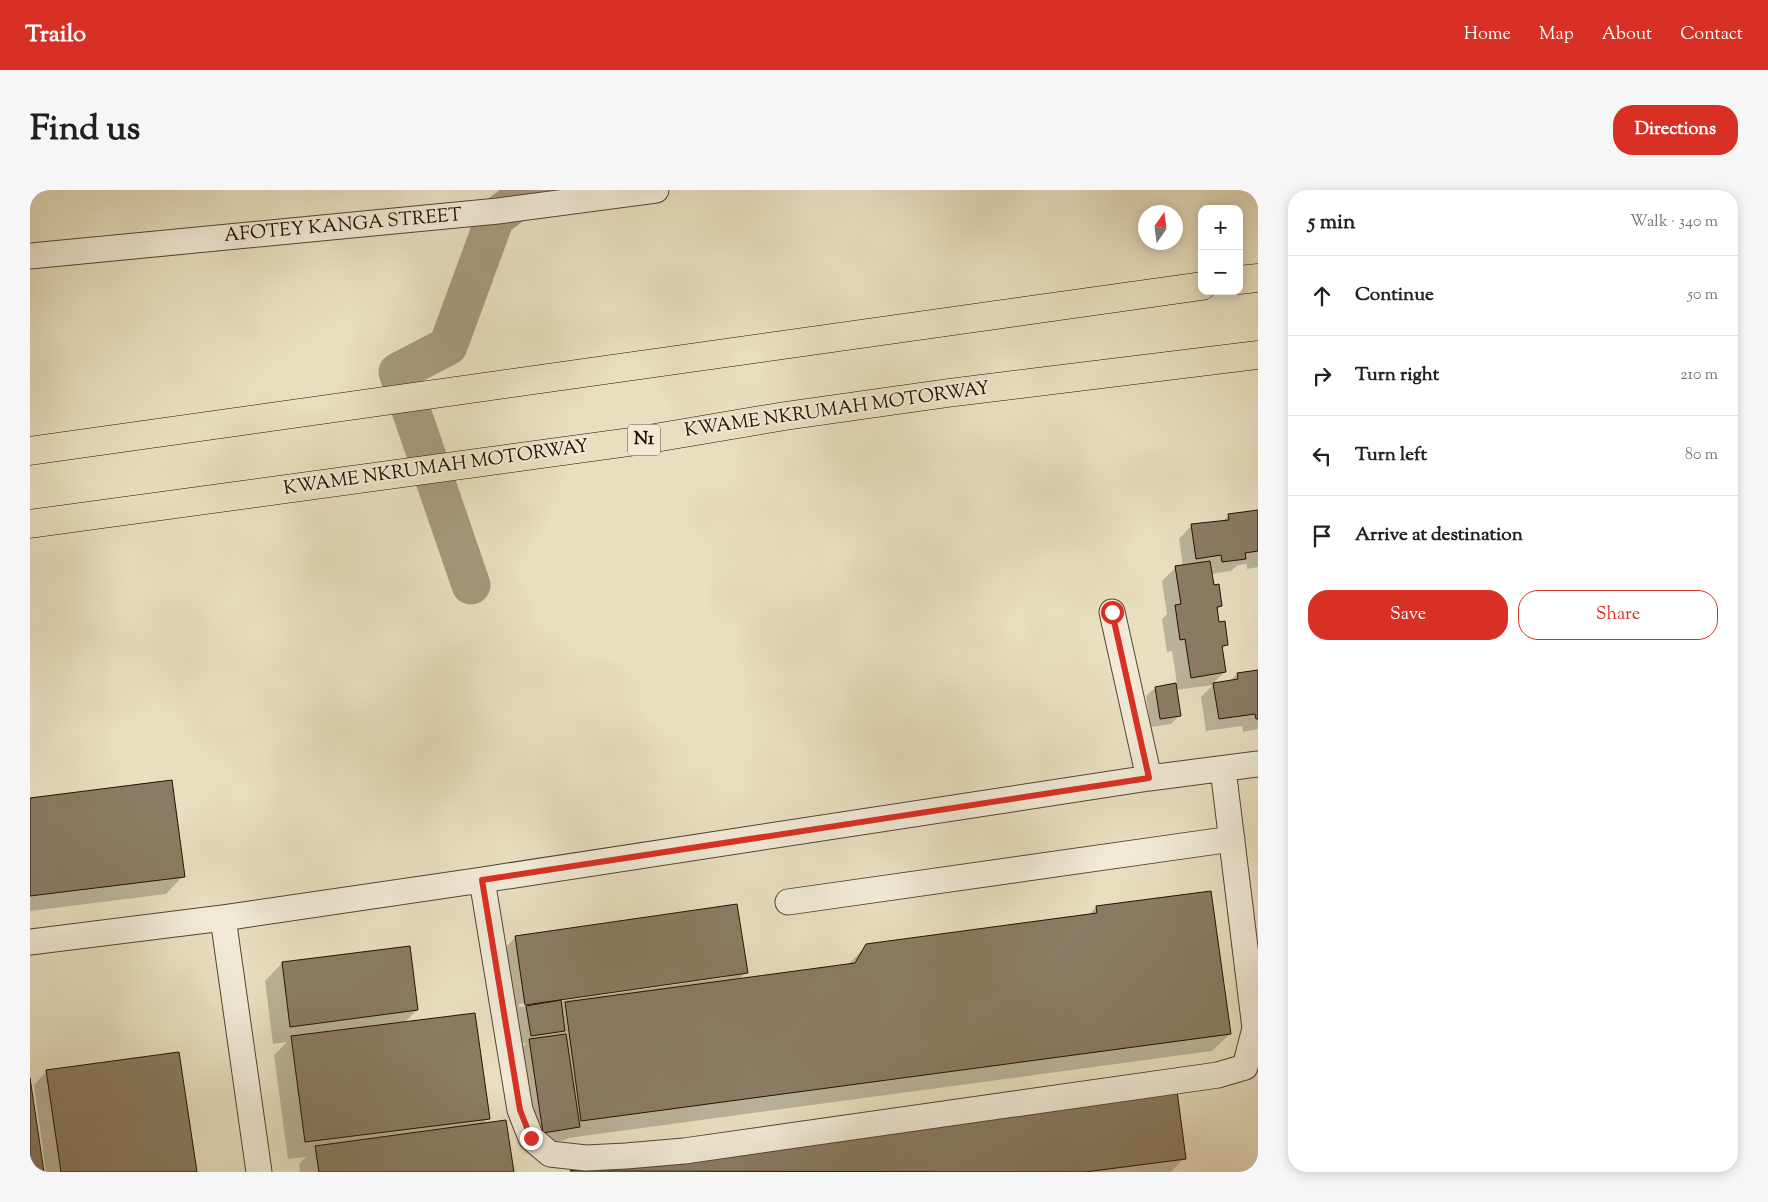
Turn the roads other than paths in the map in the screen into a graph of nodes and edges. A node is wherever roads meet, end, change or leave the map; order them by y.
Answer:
1 (656, 190) edge
2 (30, 256) edge
3 (1258, 278) edge
4 (1243, 280) edge
5 (1198, 287) edge
6 (1258, 355) edge
7 (30, 451) edge
8 (30, 524) edge
9 (1112, 612) dead end
10 (1258, 764) edge
11 (1223, 769) junction
12 (1149, 778) junction
13 (1232, 838) junction
14 (482, 880) junction
15 (788, 902) dead end
16 (223, 918) junction
17 (30, 942) edge
18 (259, 1172) edge

1 - 2 street, AFOTEY KANGA STREET
3 - 4 highway
5 - 7 highway
6 - 8 highway, KWAME NKRUMAH MOTORWAY / N1
9 - 12 street
10 - 11 street
11 - 12 street
11 - 13 street
12 - 14 street
13 - 14 street
13 - 15 street
14 - 16 street
16 - 17 street
16 - 18 street

